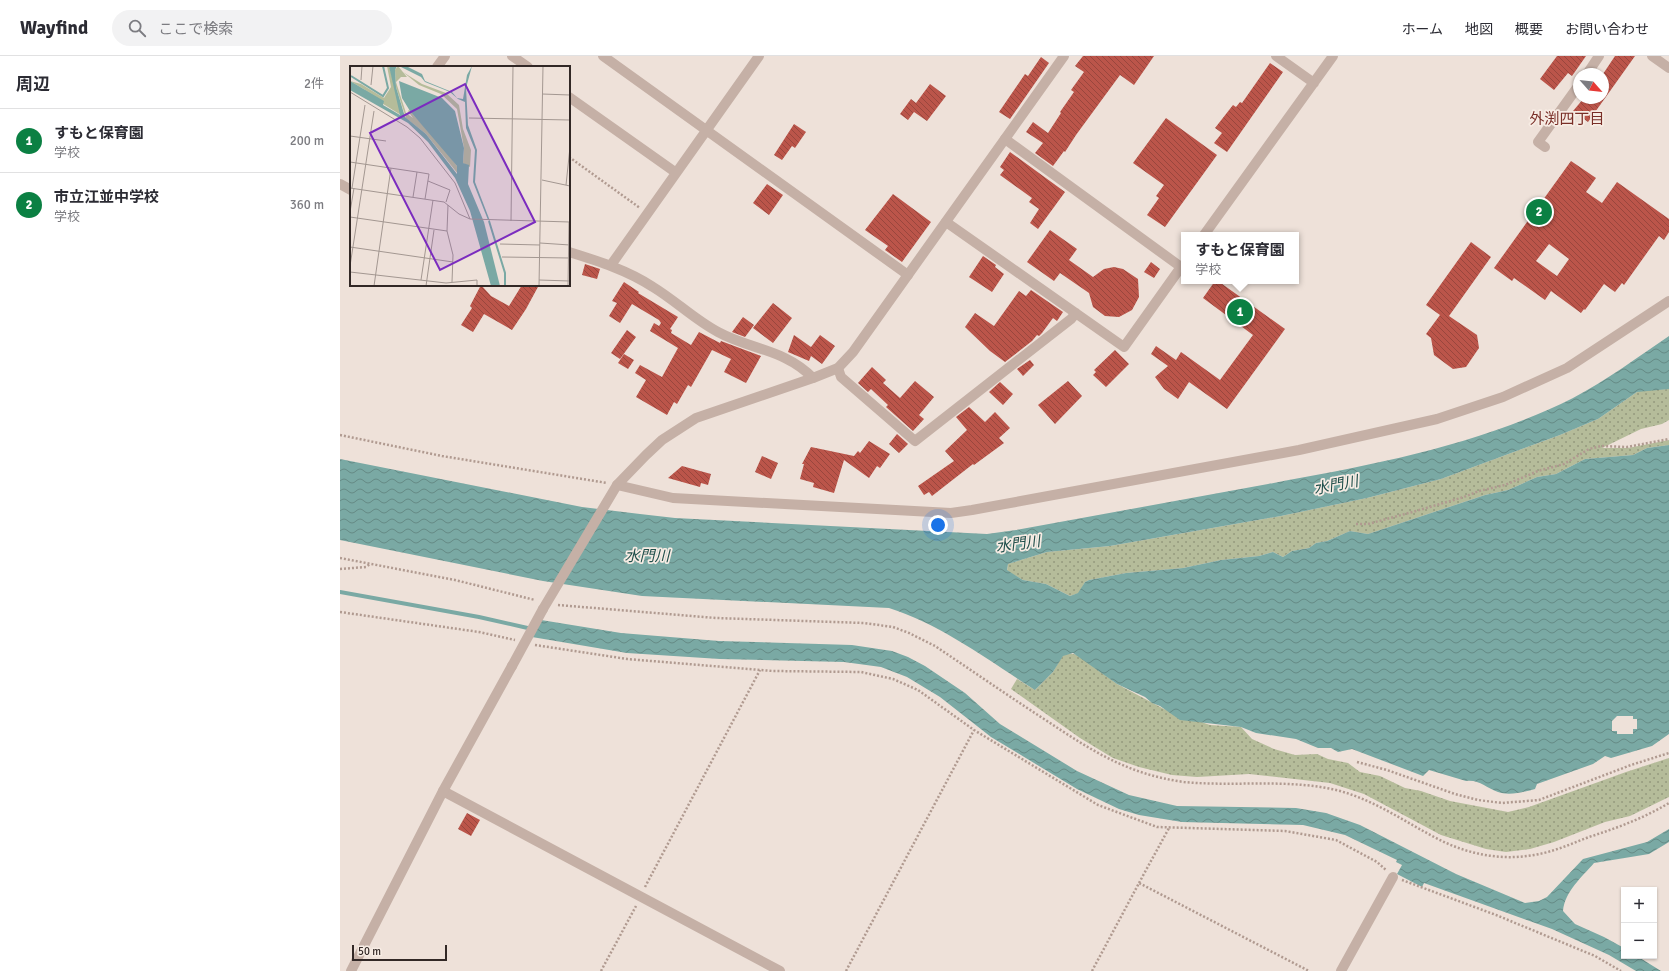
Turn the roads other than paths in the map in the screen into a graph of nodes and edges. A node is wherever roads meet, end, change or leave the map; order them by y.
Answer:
1 (445, 56) edge
2 (512, 56) edge
3 (603, 56) edge
4 (759, 56) edge
5 (1064, 56) edge
6 (1276, 56) edge
7 (1333, 56) edge
8 (1600, 56) edge
9 (1652, 56) edge
10 (438, 66) edge
11 (527, 66) edge
12 (1591, 68) edge
13 (1669, 68) edge
14 (1314, 83) junction
15 (1573, 93) edge
16 (570, 97) edge
17 (706, 130) junction
18 (1005, 139) junction
19 (1545, 147) dead end
20 (675, 172) junction
21 (340, 184) edge
22 (350, 189) edge
23 (946, 222) junction
24 (1206, 232) edge
25 (570, 252) edge
26 (1181, 264) edge
27 (611, 265) junction
28 (1181, 266) edge
29 (908, 275) junction
30 (1669, 301) edge
31 (1076, 313) junction
32 (838, 368) junction
33 (813, 378) junction
34 (617, 485) junction
35 (443, 791) junction
36 (1393, 877) road end
37 (351, 971) edge
38 (780, 971) edge
39 (1341, 971) edge

1 - 10 street
2 - 11 street
3 - 17 street
4 - 17 street
5 - 18 street
6 - 14 street
7 - 14 street
8 - 12 street
9 - 13 street
14 - 24 street
15 - 19 street
16 - 20 street
17 - 20 street
17 - 29 street
18 - 23 street
18 - 26 street
20 - 27 street
21 - 22 street
23 - 29 street
23 - 31 street
25 - 27 street
27 - 33 street
28 - 31 street
29 - 32 street
30 - 34 street
31 - 32 street
32 - 33 street
33 - 34 street
34 - 35 street, bridge
35 - 37 street
35 - 38 street
36 - 39 street

